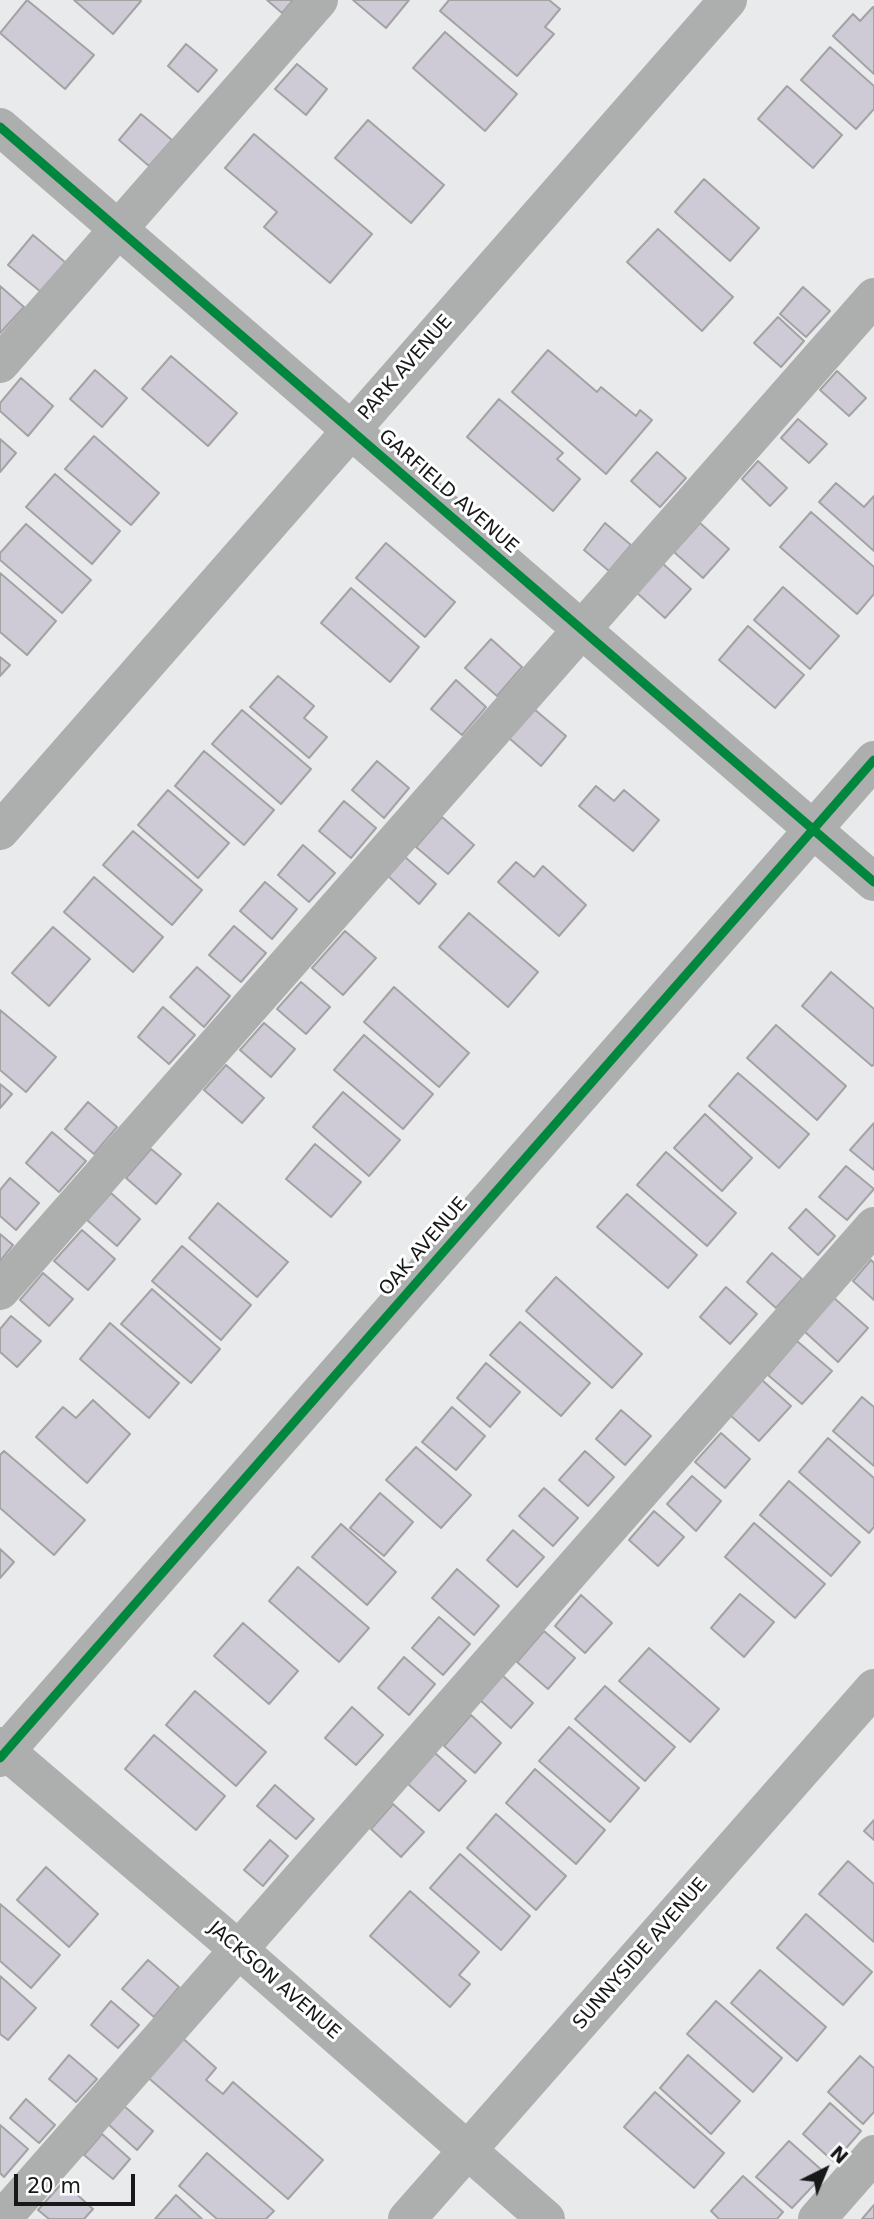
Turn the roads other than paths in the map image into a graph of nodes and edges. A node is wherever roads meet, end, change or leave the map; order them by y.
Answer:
1 (319, 0) edge
2 (728, 0) edge
3 (0, 127) edge
4 (117, 230) junction
5 (874, 297) edge
6 (0, 364) edge
7 (351, 432) junction
8 (582, 631) junction
9 (874, 760) edge
10 (814, 828) junction
11 (0, 831) edge
12 (874, 882) edge
13 (874, 1226) edge
14 (0, 1291) edge
15 (874, 1688) edge
16 (2, 1751) edge
17 (238, 1949) junction
18 (468, 2150) junction
19 (874, 2154) edge
20 (2, 2219) edge
21 (407, 2219) edge
22 (547, 2219) edge
23 (817, 2219) edge

1 - 4 street
2 - 7 street, PARK AVENUE
3 - 4 street, GARFIELD AVENUE
4 - 6 street
4 - 7 street, GARFIELD AVENUE
5 - 8 street
7 - 8 street, GARFIELD AVENUE
7 - 11 street, PARK AVENUE
8 - 10 street, GARFIELD AVENUE
8 - 14 street
9 - 10 street, OAK AVENUE
10 - 12 street, GARFIELD AVENUE
10 - 16 street, OAK AVENUE
13 - 17 street
15 - 18 street, SUNNYSIDE AVENUE
16 - 17 street, JACKSON AVENUE
17 - 18 street, JACKSON AVENUE
17 - 20 street
18 - 21 street, SUNNYSIDE AVENUE
18 - 22 street, JACKSON AVENUE
19 - 23 street

